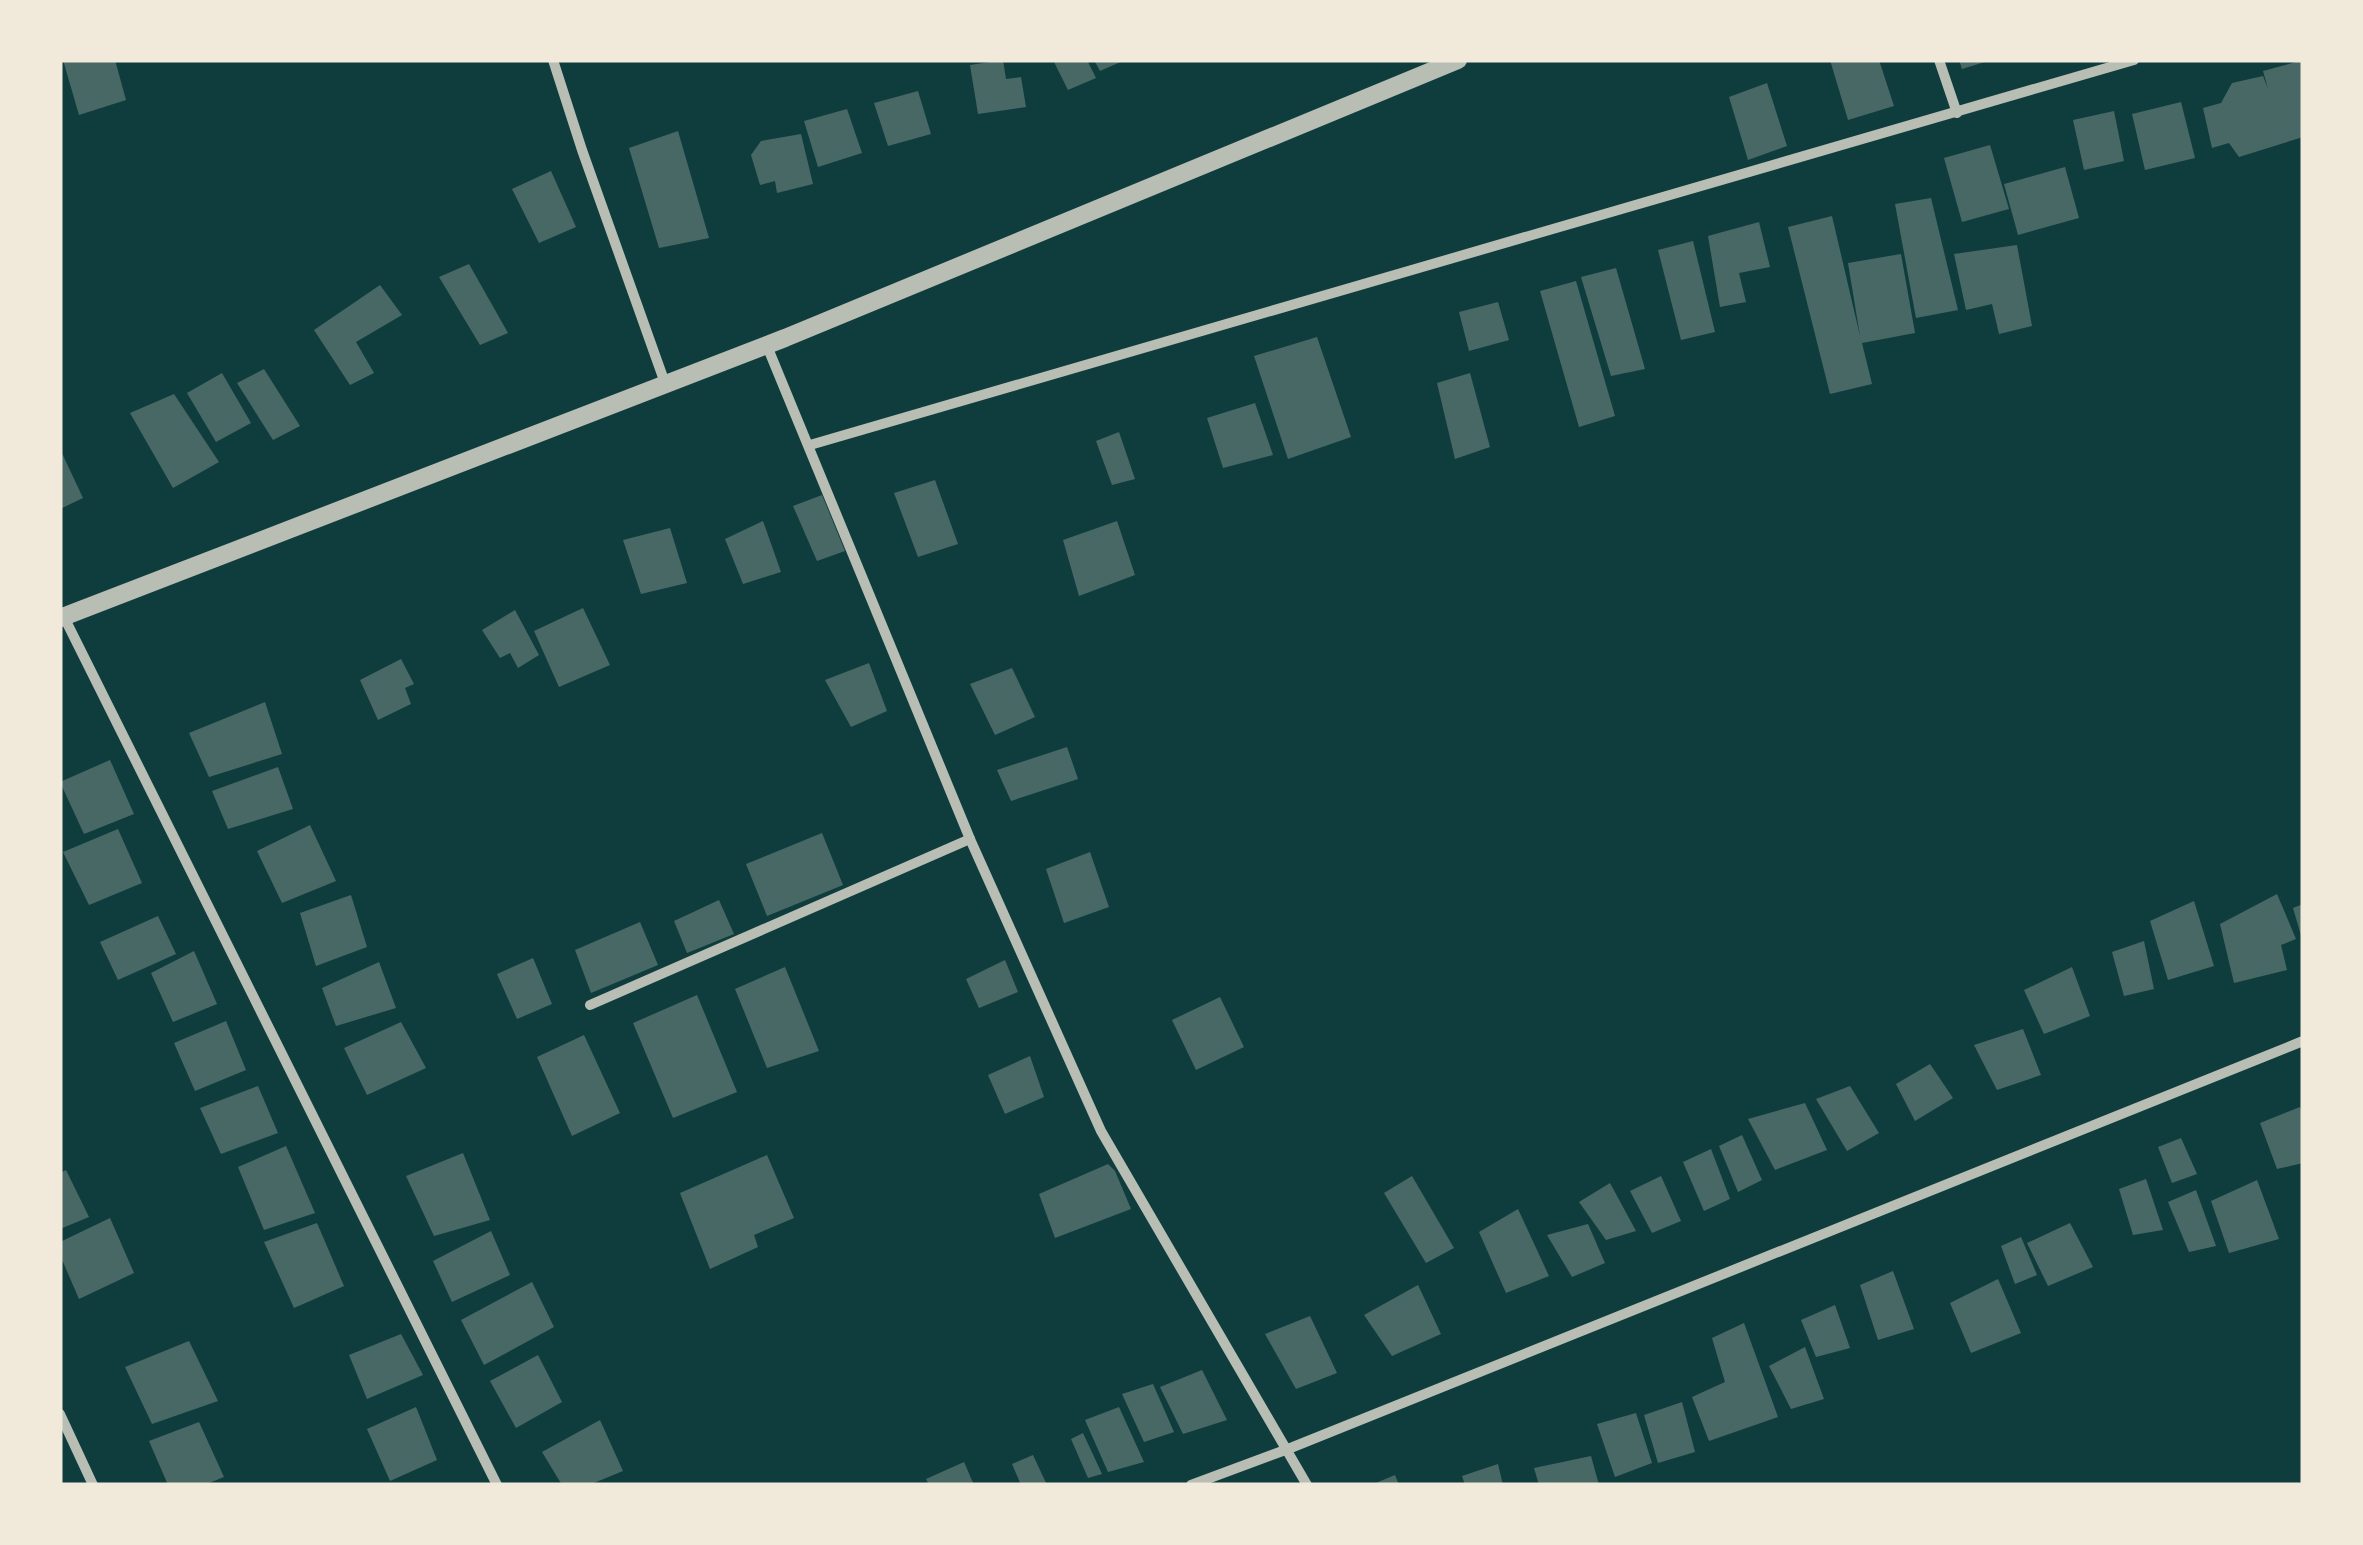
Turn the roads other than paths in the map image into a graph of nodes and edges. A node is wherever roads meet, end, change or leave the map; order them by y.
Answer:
1 (553, 60) edge
2 (1458, 60) edge
3 (1940, 60) edge
4 (2134, 60) edge
5 (1957, 113) junction
6 (785, 338) junction
7 (665, 383) junction
8 (810, 445) junction
9 (62, 618) edge
10 (970, 838) junction
11 (590, 1005) dead end
12 (2303, 1041) edge
13 (60, 1414) edge
14 (1288, 1449) junction
15 (93, 1485) edge
16 (497, 1485) edge
17 (1191, 1485) edge
18 (1307, 1485) edge

1 - 7 street
2 - 6 street
3 - 5 street
4 - 5 street
5 - 8 street
6 - 7 street
6 - 8 street
7 - 9 street
8 - 10 street
9 - 16 street
10 - 11 street
10 - 14 street
12 - 14 street
13 - 15 street
14 - 17 street
14 - 18 street

